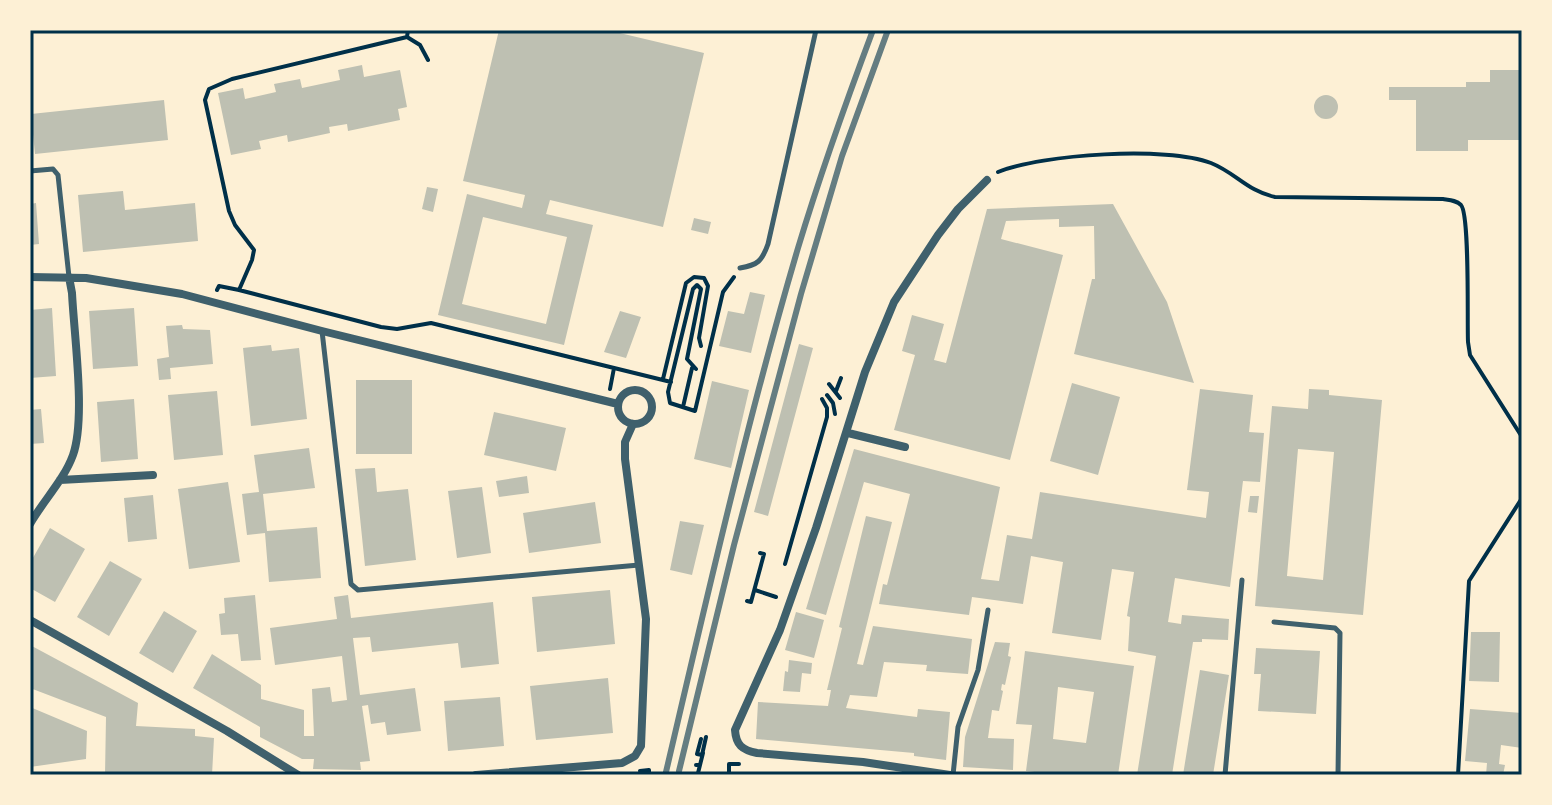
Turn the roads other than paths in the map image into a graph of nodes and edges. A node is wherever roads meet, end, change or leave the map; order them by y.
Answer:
1 (816, 30) edge
2 (30, 171) edge
3 (987, 180) road end
4 (740, 268) road end
5 (30, 277) edge
6 (69, 277) junction
7 (322, 331) junction
8 (618, 404) junction
9 (633, 424) junction
10 (848, 433) junction
11 (905, 447) dead end
12 (153, 475) dead end
13 (60, 480) junction
14 (30, 524) edge
15 (640, 565) junction
16 (1242, 580) dead end
17 (988, 610) dead end
18 (30, 620) edge
19 (1274, 622) dead end
20 (298, 775) edge
21 (476, 775) edge
22 (951, 775) edge
23 (1225, 775) edge
24 (1338, 775) edge

1 - 4 lane
2 - 6 lane
3 - 10 street
5 - 6 street
6 - 7 street
6 - 13 street
7 - 8 street
7 - 15 lane
8 - 9 street
8 - 9 street
9 - 15 street
10 - 11 street
10 - 22 street
12 - 13 street
13 - 14 street
15 - 21 street
16 - 23 lane
17 - 22 lane
18 - 20 street
19 - 24 lane

